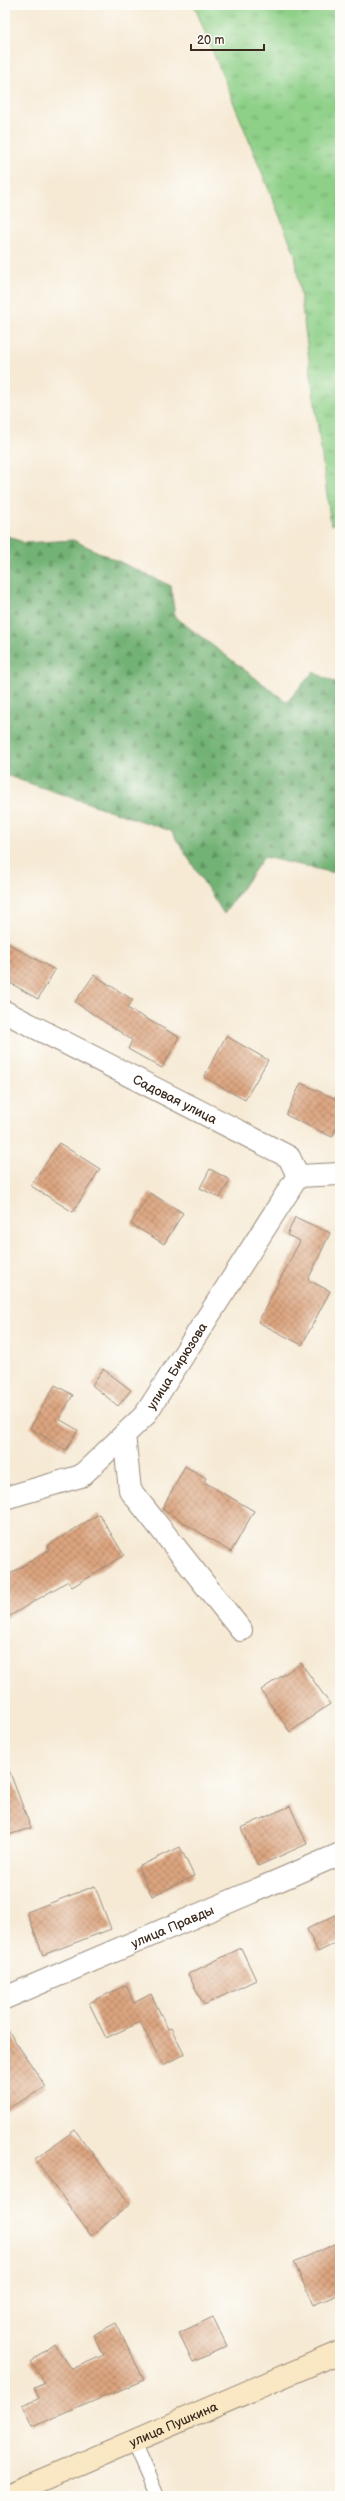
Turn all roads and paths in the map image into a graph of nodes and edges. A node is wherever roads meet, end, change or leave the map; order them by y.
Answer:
1 (5, 1012) edge
2 (340, 1174) edge
3 (298, 1176) junction
4 (124, 1435) junction
5 (5, 1498) edge
6 (241, 1630) dead end
7 (340, 1854) edge
8 (5, 1998) edge
9 (340, 2352) edge
10 (133, 2442) junction
11 (6, 2496) edge
12 (157, 2496) edge

1 - 3 street, Садовая улица
2 - 3 street
3 - 4 street, улица Бирюзова
4 - 5 street, улица Бирюзова
4 - 6 street
7 - 8 street, улица Правды
9 - 10 main road, улица Пушкина
10 - 11 main road, улица Пушкина
10 - 12 lane

